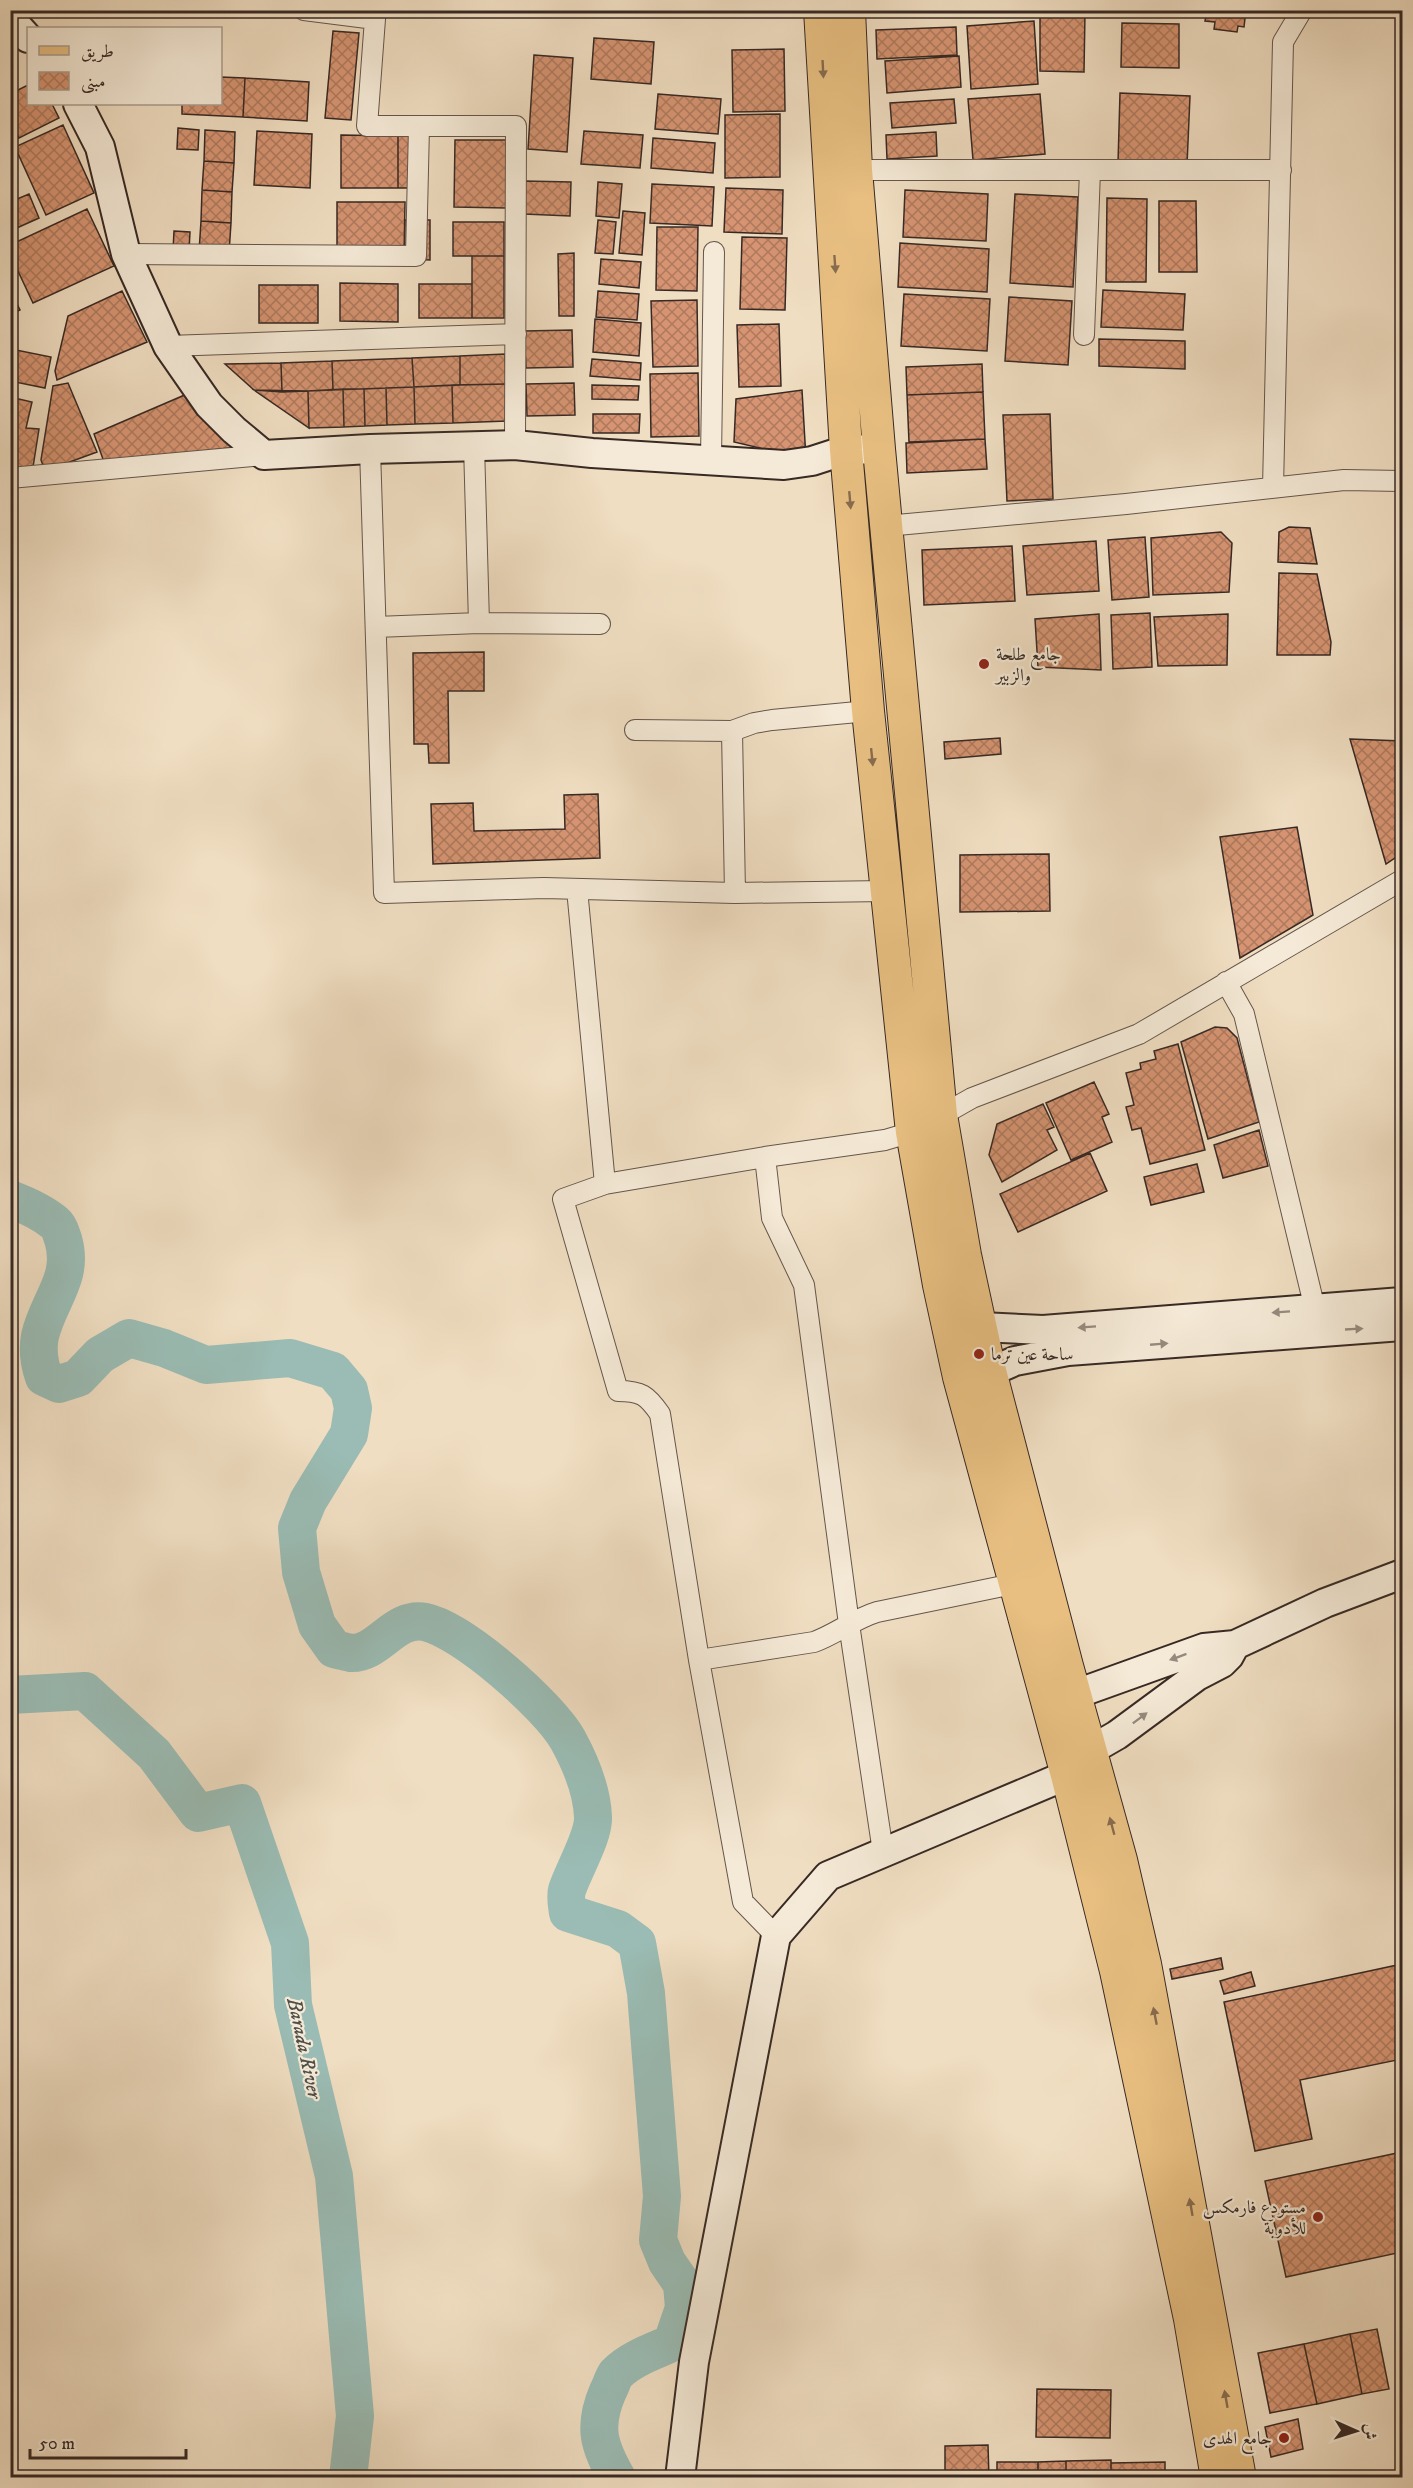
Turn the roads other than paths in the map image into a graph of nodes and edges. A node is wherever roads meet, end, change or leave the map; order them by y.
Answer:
1 (304, 10) edge
2 (820, 10) edge
3 (849, 10) edge
4 (1302, 10) edge
5 (10, 18) edge
6 (27, 37) edge
7 (79, 105) edge
8 (419, 127) junction
9 (843, 170) junction
10 (1090, 170) junction
11 (1281, 170) junction
12 (714, 252) dead end
13 (126, 254) junction
14 (516, 334) junction
15 (1084, 335) dead end
16 (168, 346) junction
17 (474, 445) junction
18 (515, 445) junction
19 (370, 448) junction
20 (879, 449) junction
21 (846, 450) junction
22 (264, 455) junction
23 (711, 459) junction
24 (10, 478) edge
25 (1402, 481) edge
26 (1273, 488) junction
27 (886, 526) junction
28 (479, 623) junction
29 (600, 624) dead end
30 (376, 627) junction
31 (868, 711) junction
32 (635, 730) dead end
33 (732, 731) junction
34 (1402, 880) edge
35 (577, 889) junction
36 (886, 891) junction
37 (735, 893) junction
38 (1226, 982) junction
39 (941, 1115) junction
40 (912, 1132) junction
41 (765, 1157) junction
42 (605, 1184) junction
43 (1402, 1302) edge
44 (1315, 1309) junction
45 (1402, 1326) edge
46 (981, 1327) junction
47 (949, 1337) junction
48 (990, 1371) junction
49 (959, 1377) junction
50 (1402, 1574) edge
51 (1013, 1584) junction
52 (849, 1624) junction
53 (1234, 1645) junction
54 (699, 1660) junction
55 (1076, 1694) junction
56 (1091, 1750) junction
57 (1067, 1776) junction
58 (883, 1852) junction
59 (776, 1936) junction
60 (1168, 2157) junction
61 (680, 2478) edge
62 (1217, 2478) edge
63 (1240, 2478) edge

1 - 8 street
2 -> 9 main road
3 - 9 main road
4 - 11 street
5 - 6 street
7 - 13 street
8 - 13 street
8 - 14 street
9 - 10 street
9 - 20 main road
9 -> 21 main road
10 - 11 street
10 - 15 street
11 - 26 street
12 - 23 street
13 - 16 street
14 - 16 street
14 - 18 street
16 - 22 street
17 - 18 street
17 - 19 street
17 - 28 street
18 - 23 street
19 - 22 street
19 - 30 street
20 - 21 street
20 - 27 main road
21 - 23 street
21 -> 31 main road
22 - 24 street
25 - 26 street
26 - 27 street
27 - 39 main road
28 - 29 street
28 - 30 street
30 - 35 street
31 - 33 street
31 -> 36 main road
32 - 33 street
33 - 37 street
34 - 38 street
35 - 37 street
35 - 42 street
36 - 37 street
36 - 40 main road
38 - 39 street
38 - 44 street
39 - 40 street
39 - 46 main road
40 - 41 street
40 - 47 main road
41 - 42 street
41 - 52 street
42 - 54 street
43 - 44 street
44 -> 46 street
48 -> 45 street
46 - 47 street
46 - 48 main road
47 - 49 main road
48 - 49 street
48 - 55 main road
49 - 51 main road
50 - 53 street
51 - 52 street
51 - 57 main road
52 - 54 street
52 - 58 street
53 -> 55 street
56 -> 53 street
54 - 59 street
55 - 56 main road
60 -> 56 main road
57 - 58 street
57 - 60 main road
58 - 59 street
59 - 61 street
60 - 62 main road
63 -> 60 main road

